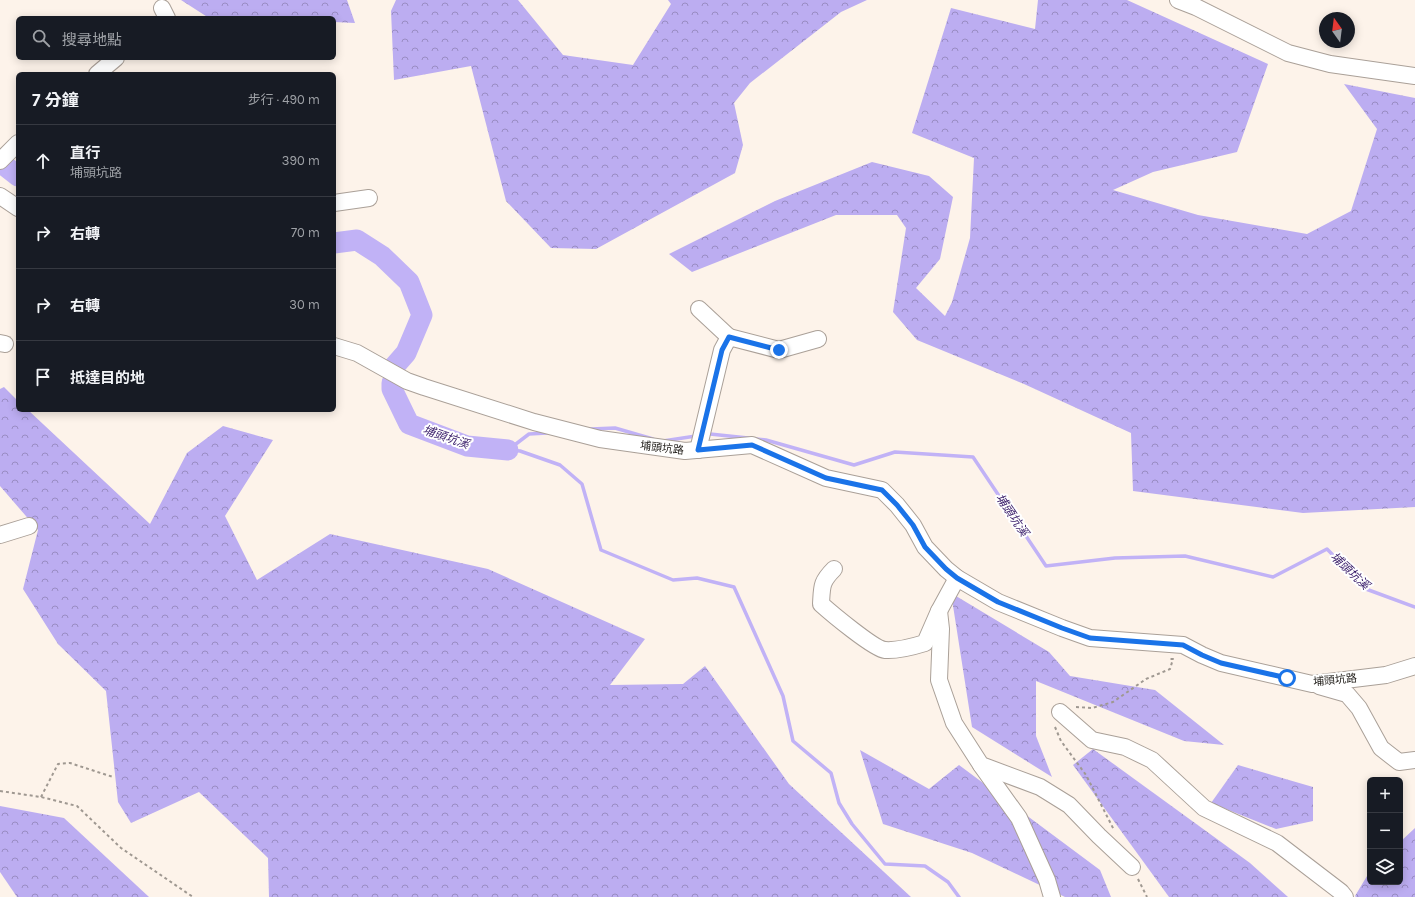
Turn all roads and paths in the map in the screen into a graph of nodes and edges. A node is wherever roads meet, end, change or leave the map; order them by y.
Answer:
1 (1178, 0) edge
2 (114, 60) edge
3 (99, 72) edge
4 (1415, 76) edge
5 (16, 145) edge
6 (0, 160) edge
7 (0, 196) edge
8 (370, 198) dead end
9 (336, 203) edge
10 (16, 207) edge
11 (699, 310) dead end
12 (729, 337) junction
13 (818, 339) dead end
14 (336, 347) edge
15 (701, 440) junction
16 (28, 526) dead end
17 (0, 535) edge
18 (834, 569) dead end
19 (957, 578) junction
20 (939, 611) junction
21 (1415, 666) edge
22 (1312, 684) junction
23 (1060, 712) dead end
24 (1415, 760) edge
25 (981, 765) junction
26 (112, 777) dead end
27 (0, 791) edge
28 (41, 797) junction
29 (1132, 866) dead end
30 (193, 897) edge
31 (1052, 897) edge
32 (1345, 897) edge

1 - 4 street
2 - 3 street
5 - 6 street
7 - 10 street
8 - 9 street
11 - 12 street
12 - 13 street
12 - 15 street
14 - 15 street, 埔頭坑路
15 - 19 street, 埔頭坑路
16 - 17 street
18 - 20 street
19 - 20 street
19 - 22 street, 埔頭坑路
20 - 25 street
21 - 22 street, 埔頭坑路
22 - 24 street
23 - 32 street
25 - 29 street
25 - 31 street
26 - 28 path
27 - 28 path
28 - 30 path

